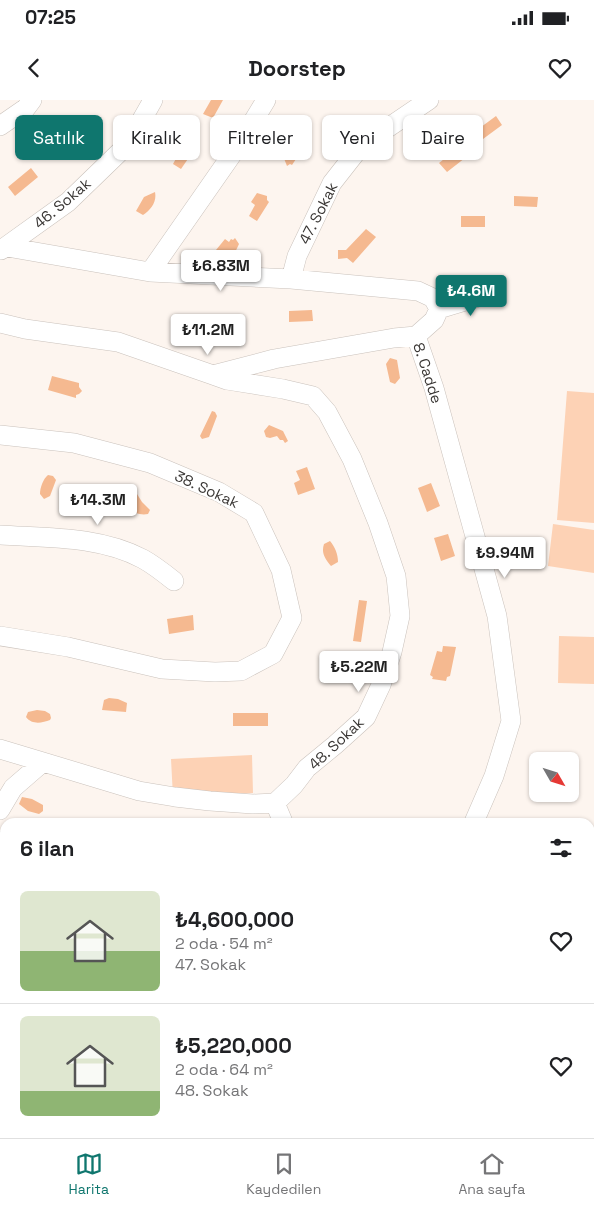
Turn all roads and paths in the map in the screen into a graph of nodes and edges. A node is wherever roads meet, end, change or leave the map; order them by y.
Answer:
1 (32, 100) edge
2 (152, 100) edge
3 (266, 100) edge
4 (429, 100) edge
5 (0, 126) edge
6 (3, 249) edge
7 (150, 272) junction
8 (291, 278) junction
9 (492, 292) dead end
10 (439, 309) junction
11 (0, 323) edge
12 (416, 336) junction
13 (213, 375) junction
14 (0, 435) edge
15 (0, 535) edge
16 (174, 581) dead end
17 (0, 636) edge
18 (0, 749) edge
19 (43, 762) junction
20 (275, 803) junction
21 (0, 810) edge
22 (281, 818) edge
23 (476, 818) edge

1 - 5 street
2 - 6 street, 46. Sokak
3 - 7 street
4 - 8 street, 47. Sokak
6 - 7 street
7 - 8 street
8 - 10 street
9 - 10 street
10 - 12 street
11 - 13 street
12 - 13 street, 8. Cadde
12 - 23 street, 8. Cadde
13 - 20 street, 48. Sokak
14 - 17 street, 38. Sokak
15 - 16 street
18 - 19 street
19 - 20 street
19 - 21 street
20 - 22 street

